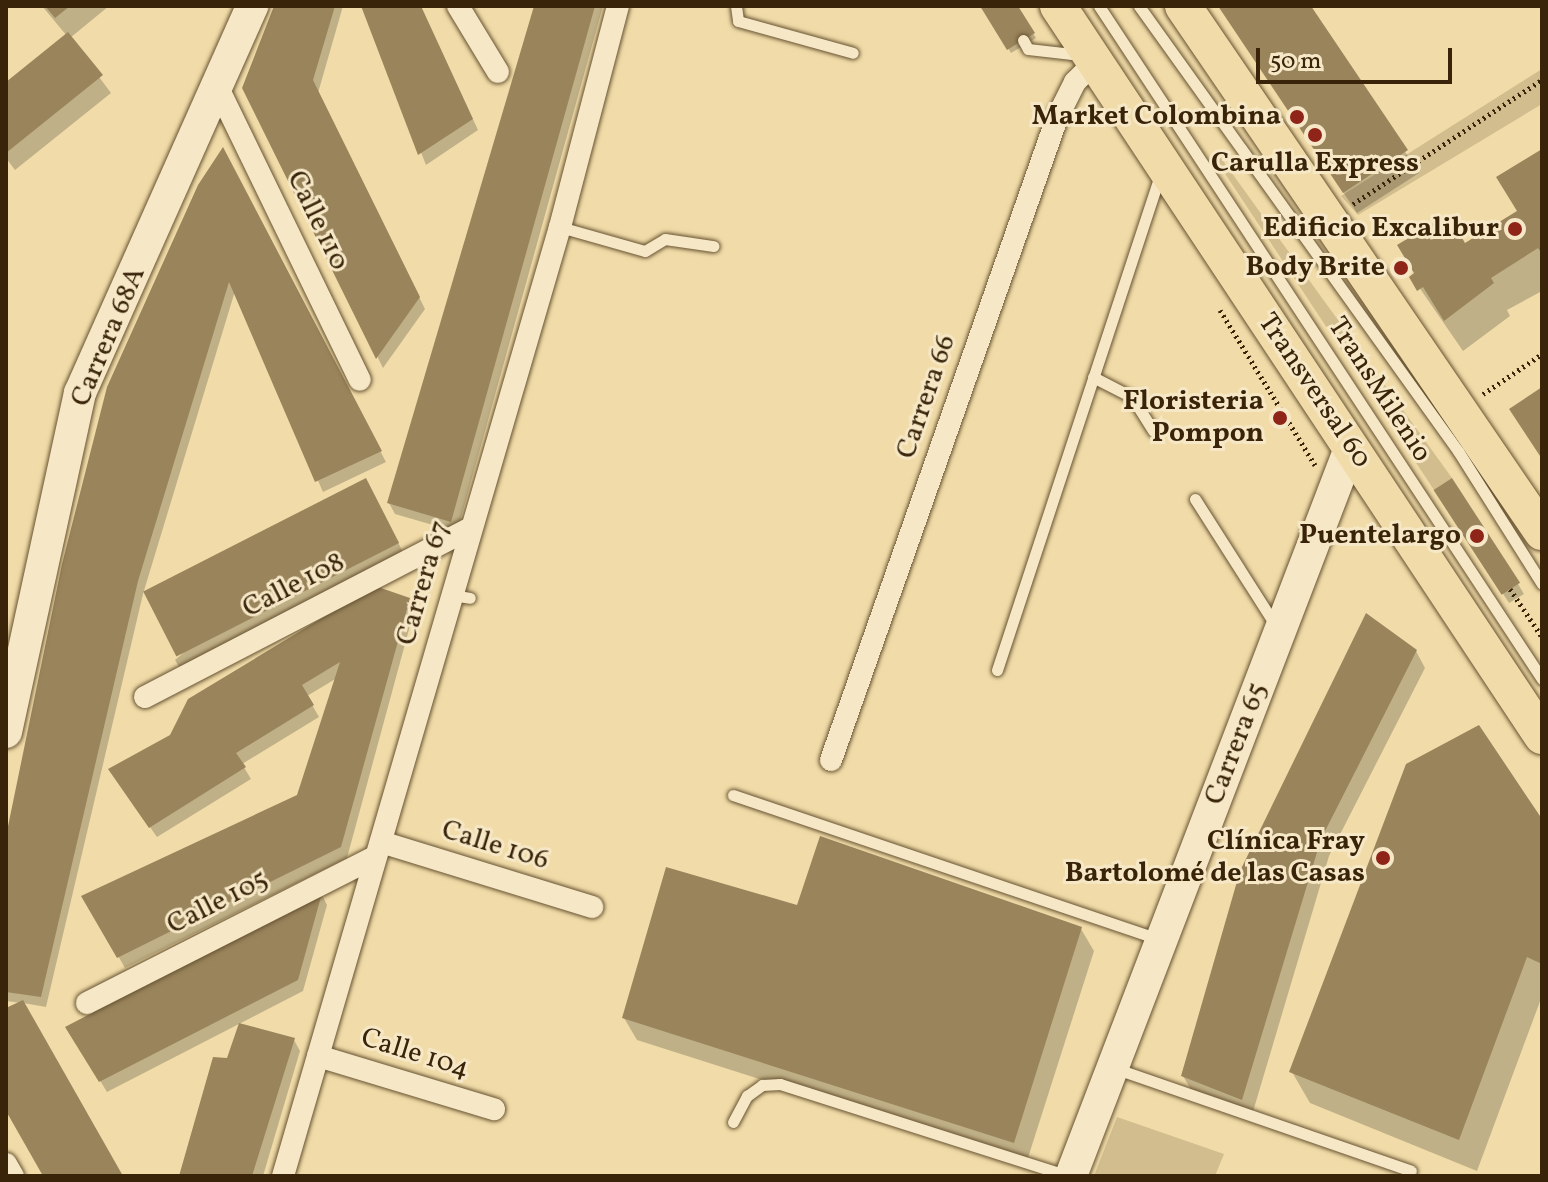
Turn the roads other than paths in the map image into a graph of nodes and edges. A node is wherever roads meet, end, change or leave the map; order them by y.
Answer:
1 (252, 6) edge
2 (458, 6) edge
3 (618, 6) edge
4 (736, 6) edge
5 (1058, 6) edge
6 (1099, 6) edge
7 (1139, 6) edge
8 (1183, 6) edge
9 (1023, 40) dead end
10 (853, 53) dead end
11 (1092, 59) junction
12 (498, 72) dead end
13 (219, 90) junction
14 (1163, 166) junction
15 (560, 227) junction
16 (713, 246) dead end
17 (1093, 377) junction
18 (360, 380) dead end
19 (1153, 431) dead end
20 (1351, 446) junction
21 (1195, 499) dead end
22 (471, 528) junction
23 (1542, 532) edge
24 (1542, 584) edge
25 (1279, 632) junction
26 (997, 670) dead end
27 (1542, 679) edge
28 (145, 697) dead end
29 (6, 732) edge
30 (1542, 736) edge
31 (831, 760) dead end
32 (733, 795) dead end
33 (378, 849) junction
34 (592, 907) dead end
35 (1162, 941) junction
36 (87, 1003) dead end
37 (318, 1056) junction
38 (1110, 1083) junction
39 (494, 1109) dead end
40 (733, 1122) dead end
41 (6, 1164) edge
42 (1411, 1171) dead end
43 (13, 1176) edge
44 (283, 1176) edge
45 (1070, 1176) edge

1 - 13 street, Carrera 68A
2 - 12 street
3 - 15 street, Carrera 67
4 - 10 lane
5 - 11 main road, Transversal 60
6 - 27 lane, TransMilenio
7 - 24 lane, TransMilenio
8 - 23 main road
9 - 11 lane
11 - 14 main road, Transversal 60
11 - 31 street, Carrera 66
13 - 18 street, Calle 110
13 - 29 street, Carrera 68A
14 - 17 lane
14 - 20 main road, Transversal 60
15 - 16 lane
15 - 22 street, Carrera 67
17 - 19 lane
17 - 26 lane
20 - 25 street, Carrera 65
20 - 30 main road, Transversal 60
21 - 25 lane
22 - 28 street, Calle 108
22 - 33 street, Carrera 67
25 - 35 street, Carrera 65
32 - 35 lane
33 - 34 street, Calle 106
33 - 36 street, Calle 105
33 - 37 street, Carrera 67
35 - 38 street, Carrera 65
37 - 39 street, Calle 104
37 - 44 street, Carrera 67
38 - 42 lane
38 - 45 street, Carrera 65
40 - 45 lane
41 - 43 street

